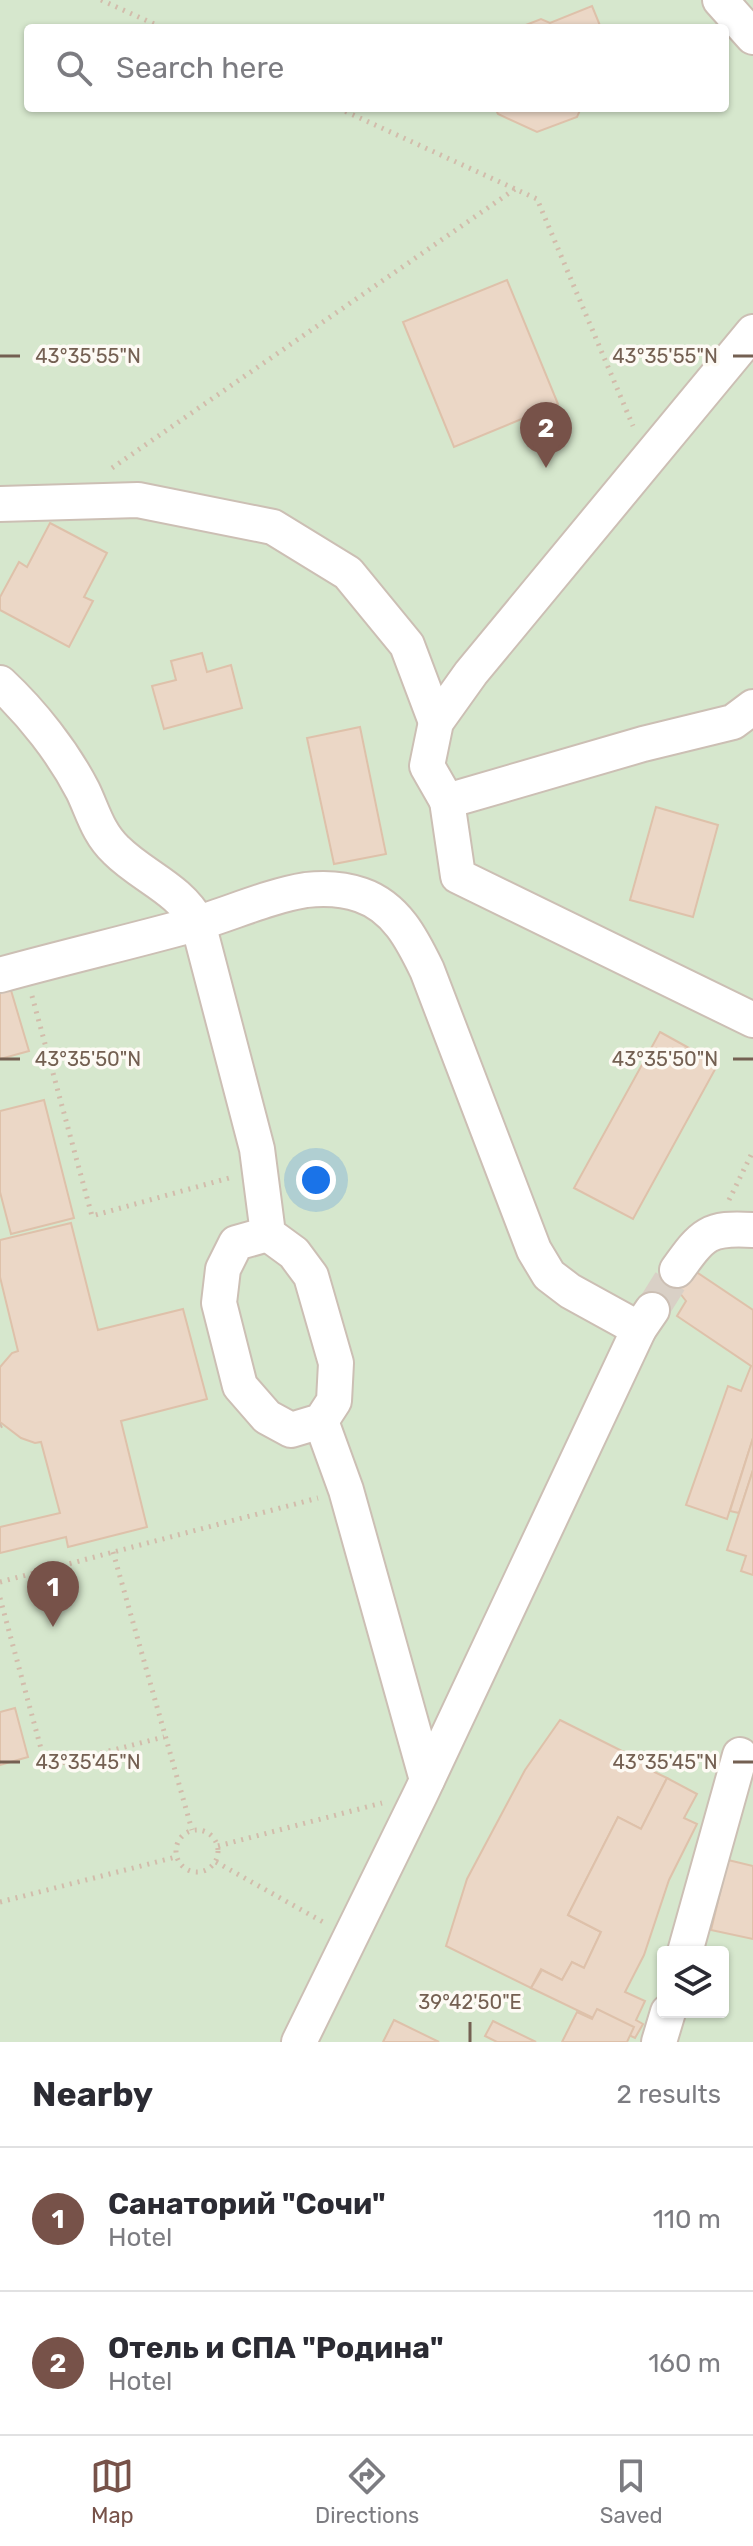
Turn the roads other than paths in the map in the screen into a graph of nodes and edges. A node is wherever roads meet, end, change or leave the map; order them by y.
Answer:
1 (720, 0) edge
2 (753, 37) edge
3 (753, 332) edge
4 (0, 504) edge
5 (0, 683) edge
6 (753, 707) edge
7 (436, 722) junction
8 (447, 801) junction
9 (198, 923) junction
10 (12, 972) edge
11 (753, 1020) edge
12 (753, 1230) edge
13 (268, 1234) junction
14 (677, 1270) tunnel mouth
15 (321, 1421) junction
16 (740, 1755) dead end
17 (424, 1786) junction
18 (687, 1946) edge
19 (666, 2018) edge
20 (299, 2042) edge
21 (659, 2042) edge

1 - 2 lane
3 - 7 lane
4 - 7 lane
5 - 9 lane
6 - 8 lane
7 - 8 lane
8 - 11 lane
9 - 10 lane
9 - 13 lane
9 - 17 lane
12 - 14 lane
13 - 15 lane
13 - 15 lane
15 - 17 lane
16 - 18 lane
17 - 20 lane
19 - 21 lane

